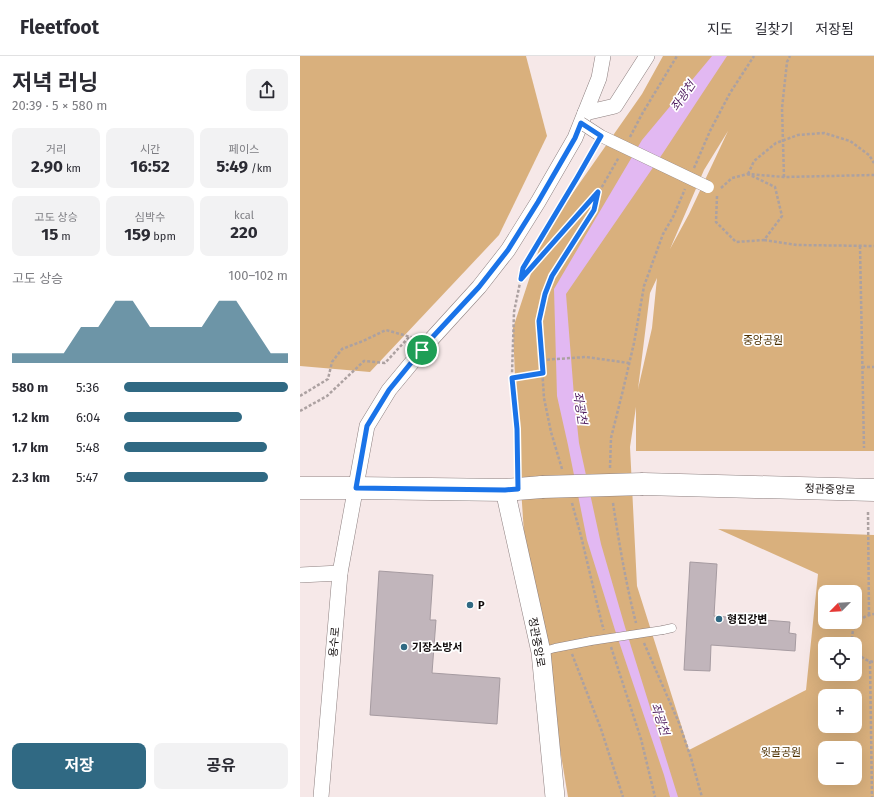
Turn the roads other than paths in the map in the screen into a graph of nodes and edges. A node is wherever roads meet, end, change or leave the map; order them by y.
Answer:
1 (603, 56) edge
2 (647, 56) edge
3 (583, 118) junction
4 (715, 190) road end
5 (300, 488) edge
6 (356, 488) junction
7 (511, 489) junction
8 (874, 490) edge
9 (340, 573) junction
10 (300, 574) edge
11 (672, 628) dead end
12 (541, 652) junction
13 (320, 797) edge
14 (555, 797) edge

1 - 3 street, 용수로
2 - 3 street
3 - 4 street, bridge
3 - 6 street, 용수로
5 - 6 main road
6 - 7 main road
6 - 9 street, 용수로
7 - 8 main road, 정관중앙로, bridge
7 - 12 street, 정관중앙로
9 - 10 street
9 - 13 street, 용수로
11 - 12 lane, bridge
12 - 14 street, 정관중앙로

